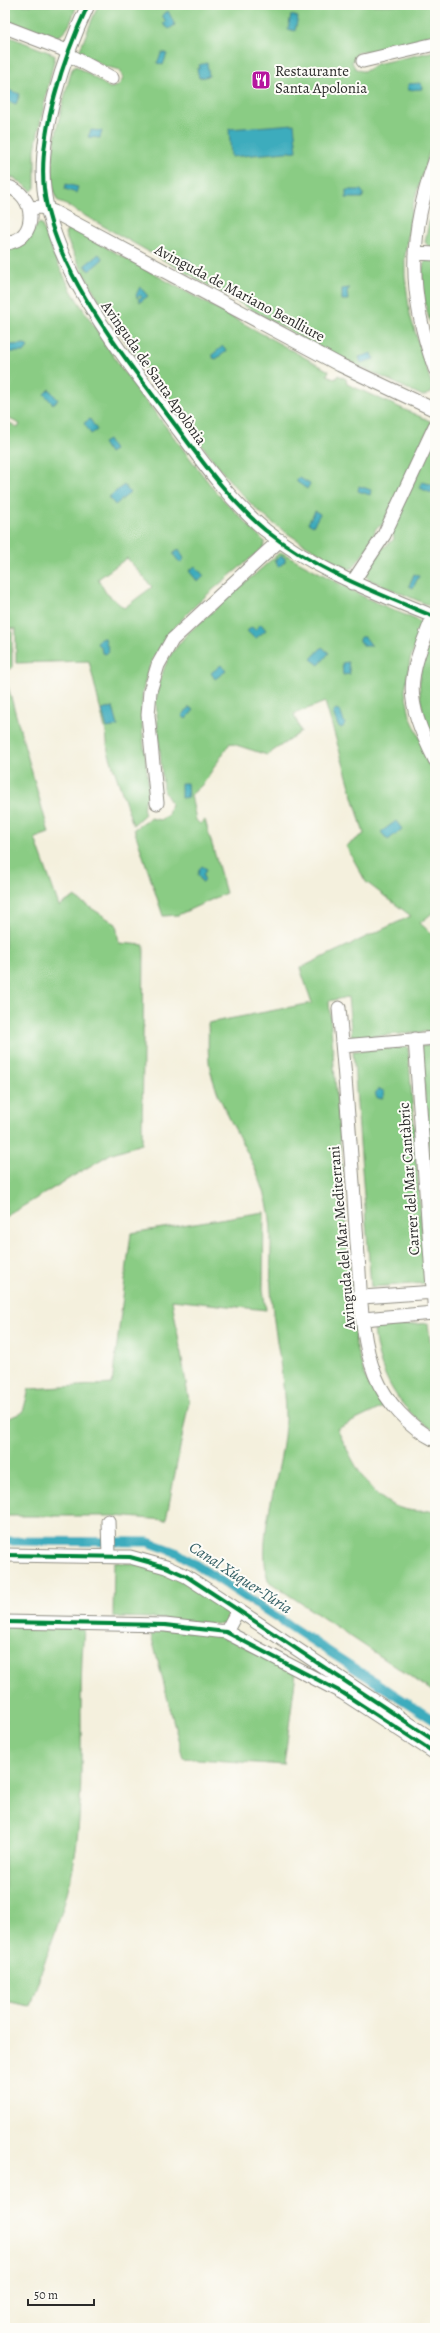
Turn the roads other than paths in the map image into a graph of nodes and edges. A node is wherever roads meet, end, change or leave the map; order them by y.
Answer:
1 (88, 5) edge
2 (5, 28) edge
3 (435, 44) edge
4 (68, 52) junction
5 (363, 61) dead end
6 (112, 78) dead end
7 (435, 161) edge
8 (5, 186) edge
9 (30, 208) junction
10 (48, 210) junction
11 (5, 243) edge
12 (415, 252) junction
13 (435, 254) edge
14 (435, 369) edge
15 (435, 410) edge
16 (435, 426) edge
17 (280, 540) junction
18 (352, 583) junction
19 (434, 617) edge
20 (435, 760) edge
21 (157, 803) dead end
22 (339, 1008) dead end
23 (435, 1038) edge
24 (414, 1039) junction
25 (343, 1046) junction
26 (434, 1292) edge
27 (362, 1297) junction
28 (435, 1314) edge
29 (363, 1318) junction
30 (435, 1440) edge
31 (108, 1522) dead end
32 (5, 1556) edge
33 (108, 1556) junction
34 (238, 1610) junction
35 (5, 1622) edge
36 (226, 1632) junction
37 (355, 1695) junction
38 (435, 1741) edge
39 (435, 1752) edge

1 - 4 street, Avinguda de Santa Apolònia
2 - 4 street
3 - 5 street
4 - 6 street
4 - 10 street, Avinguda de Santa Apolònia
7 - 12 street
8 - 9 street
9 - 10 street, Avinguda de Mariano Benlliure
9 - 11 street
10 - 15 street, Avinguda de Mariano Benlliure
10 - 17 street, Avinguda de Santa Apolònia
12 - 13 street
12 - 14 street
16 - 18 street
17 - 18 street, Avinguda de Santa Apolònia
17 - 21 street
18 - 19 street, Avinguda de Santa Apolònia
19 - 20 street
22 - 25 street, Avinguda del Mar Mediterrani
23 - 24 street
24 - 25 street
24 - 26 street, Carrer del Mar Cantàbric
25 - 27 street, Avinguda del Mar Mediterrani
26 - 27 street
26 - 28 street, Carrer del Mar Cantàbric
27 - 29 street, Avinguda del Mar Mediterrani
28 - 29 street
29 - 30 street, Avinguda del Mar Mediterrani
31 - 33 street
32 - 33 street
33 - 34 street
34 - 36 street
34 - 37 street
35 - 36 street
36 - 37 street
37 - 38 street
37 - 39 street

